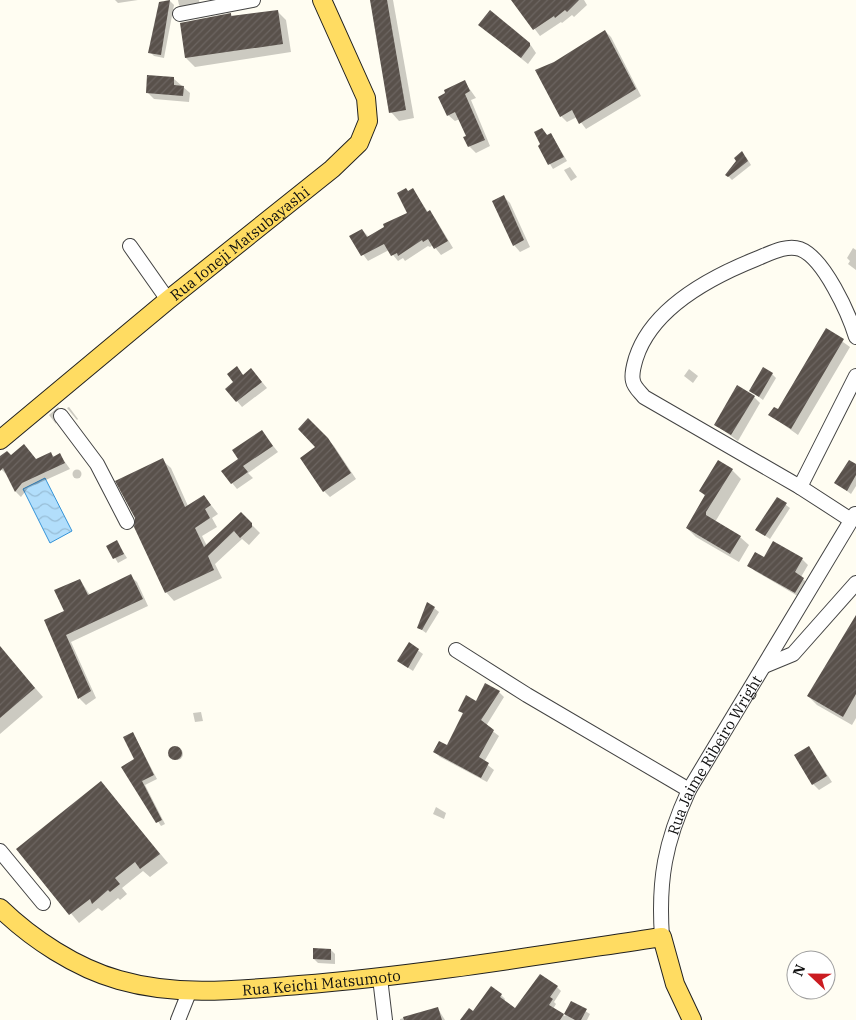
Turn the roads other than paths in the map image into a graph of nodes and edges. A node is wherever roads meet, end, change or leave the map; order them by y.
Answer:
1 (253, 0) edge
2 (322, 0) edge
3 (180, 14) dead end
4 (130, 246) dead end
5 (168, 300) junction
6 (856, 337) edge
7 (856, 376) edge
8 (54, 408) junction
9 (0, 440) edge
10 (800, 487) junction
11 (854, 516) edge
12 (127, 522) dead end
13 (856, 583) edge
14 (456, 650) dead end
15 (764, 666) junction
16 (689, 790) junction
17 (0, 851) edge
18 (43, 903) dead end
19 (0, 908) edge
20 (662, 937) junction
21 (380, 978) junction
22 (190, 990) junction
23 (178, 1020) edge
24 (385, 1020) edge
25 (692, 1020) edge

1 - 3 street
2 - 5 main road, Rua Ioneji Matsubayashi
4 - 5 street
5 - 8 main road, Rua Ioneji Matsubayashi
6 - 10 street
7 - 10 street
8 - 9 main road, Rua Ioneji Matsubayashi
8 - 12 street
10 - 11 street
11 - 15 street, Rua Jaime Ribeiro Wright
13 - 15 street
14 - 16 street
15 - 16 street, Rua Jaime Ribeiro Wright
16 - 20 street, Rua Jaime Ribeiro Wright
17 - 18 street
19 - 22 main road, Rua Keichi Matsumoto
20 - 21 main road, Rua Keichi Matsumoto
20 - 25 main road, Rua Jaime Ribeiro Wright
21 - 22 main road, Rua Keichi Matsumoto
21 - 24 street
22 - 23 street

